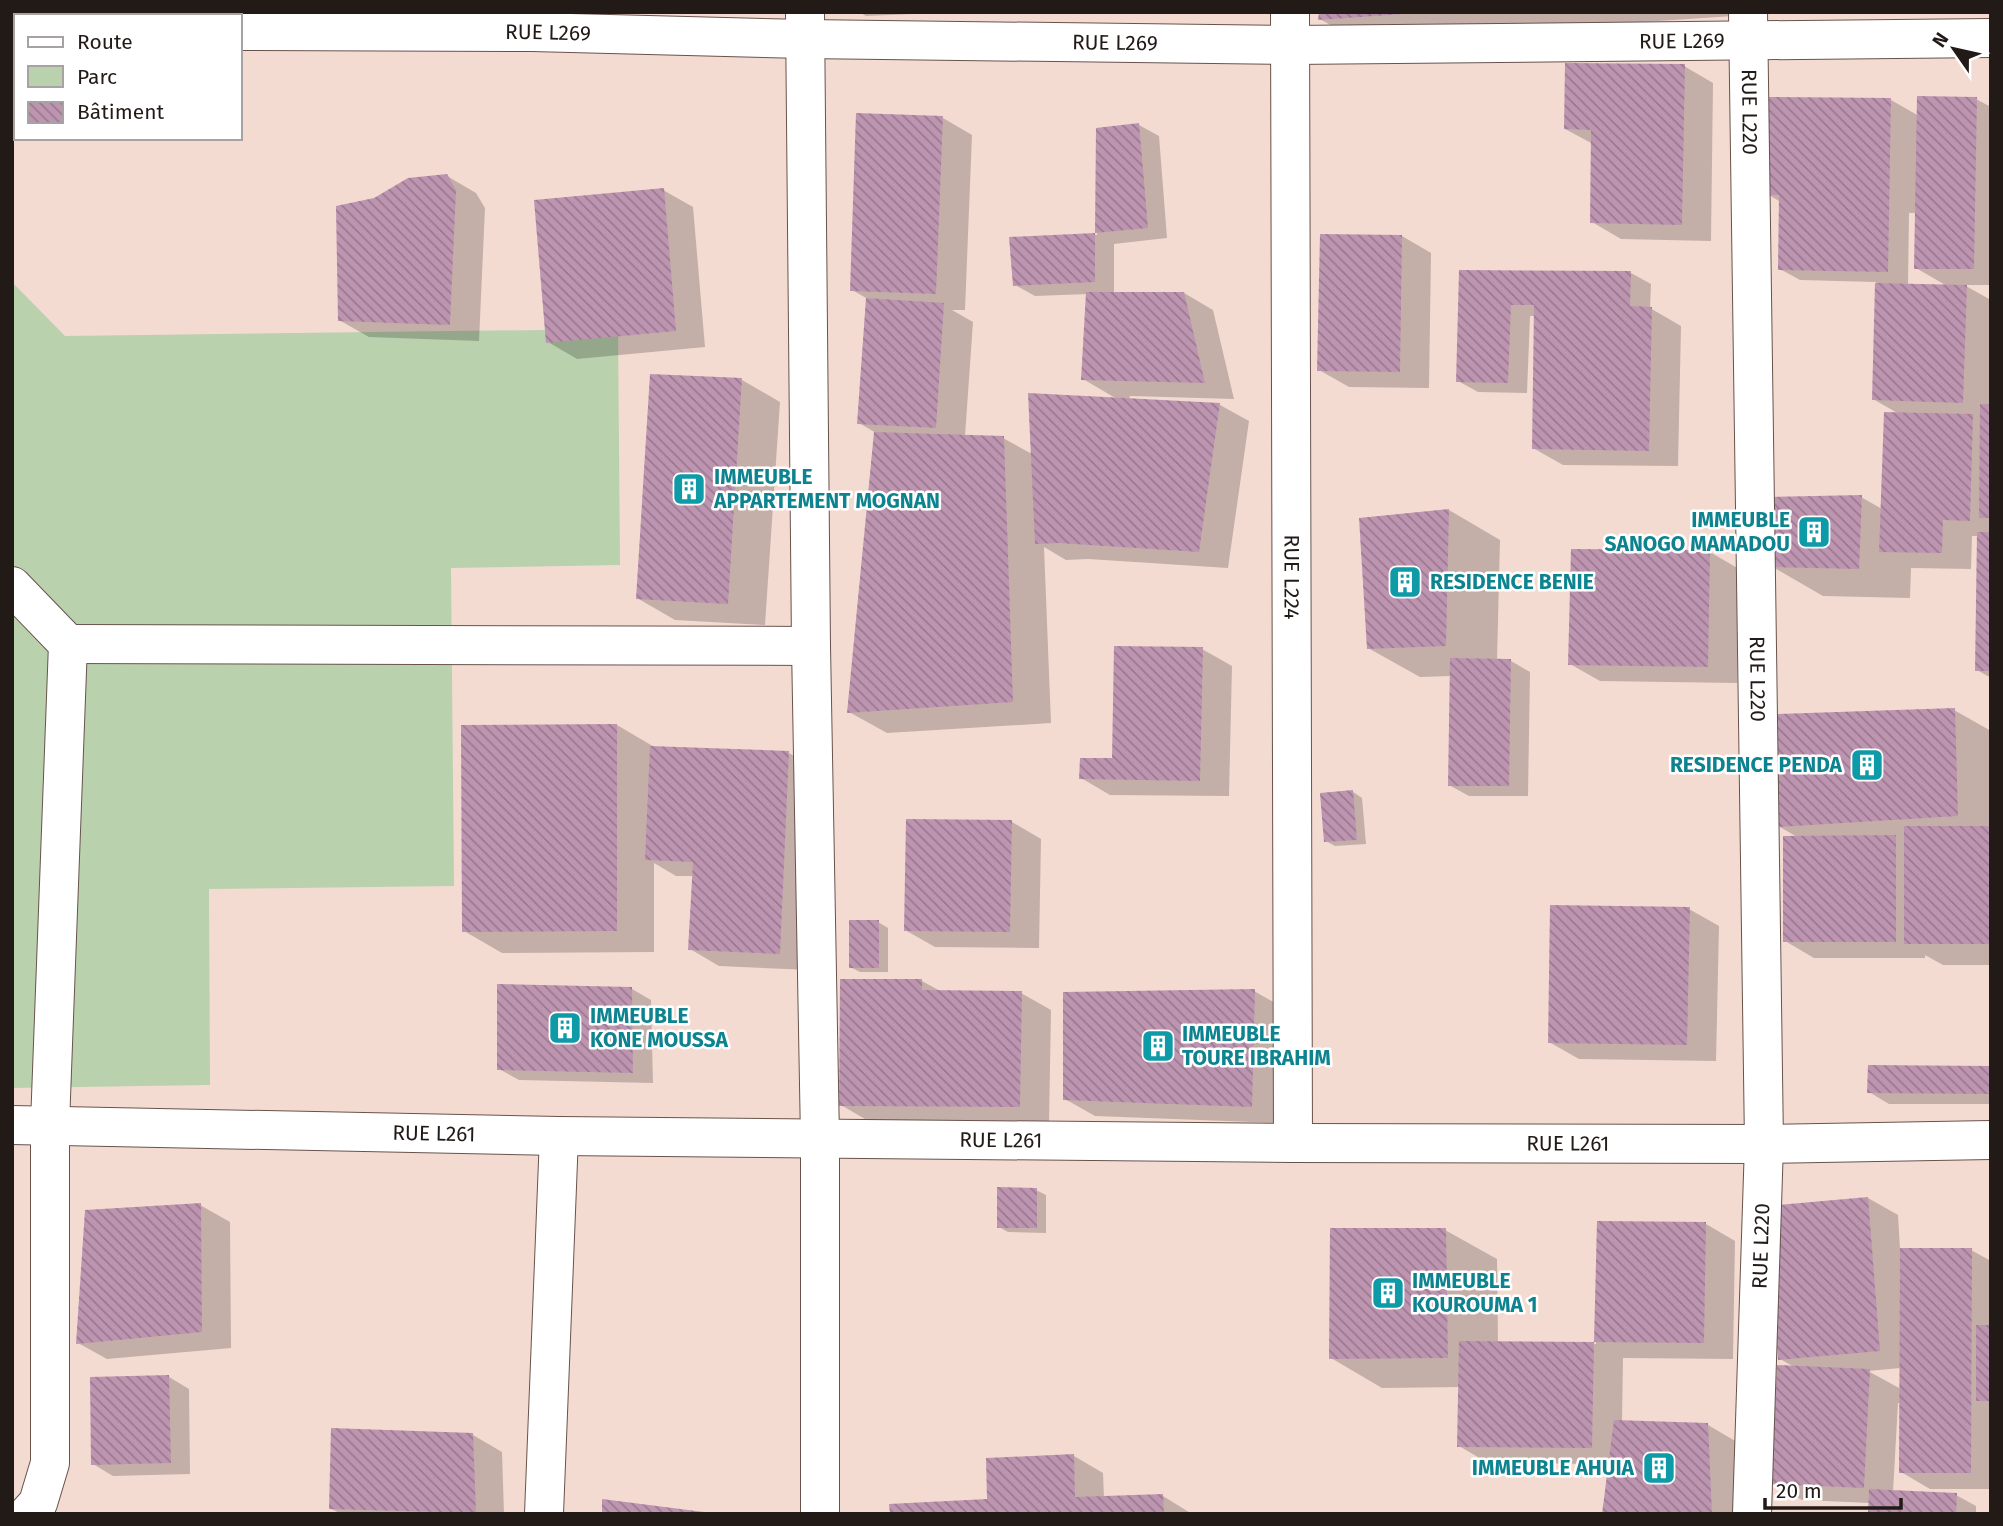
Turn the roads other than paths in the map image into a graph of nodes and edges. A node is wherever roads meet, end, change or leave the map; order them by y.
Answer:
1 (531, 22) edge
2 (805, 25) edge
3 (1748, 26) edge
4 (1291, 29) edge
5 (242, 31) edge
6 (1991, 38) edge
7 (12, 586) edge
8 (68, 644) junction
9 (811, 646) junction
10 (50, 1124) junction
11 (12, 1125) edge
12 (559, 1136) junction
13 (820, 1139) junction
14 (1991, 1140) edge
15 (1293, 1143) junction
16 (1764, 1144) junction
17 (28, 1514) edge
18 (544, 1514) edge
19 (820, 1514) edge
20 (1752, 1514) edge

1 - 2 street, RUE L269
1 - 5 street, RUE L269
2 - 4 street, RUE L269
2 - 9 street
3 - 4 street, RUE L269
3 - 6 street, RUE L269
3 - 16 street, RUE L220
4 - 15 street, RUE L224
7 - 8 street
8 - 9 street
8 - 10 street
9 - 13 street
10 - 11 street, RUE L261
10 - 12 street, RUE L261
10 - 17 street
12 - 13 street, RUE L261
12 - 18 street
13 - 15 street, RUE L261
13 - 19 street
14 - 16 street, RUE L261
15 - 16 street, RUE L261
16 - 20 street, RUE L220

